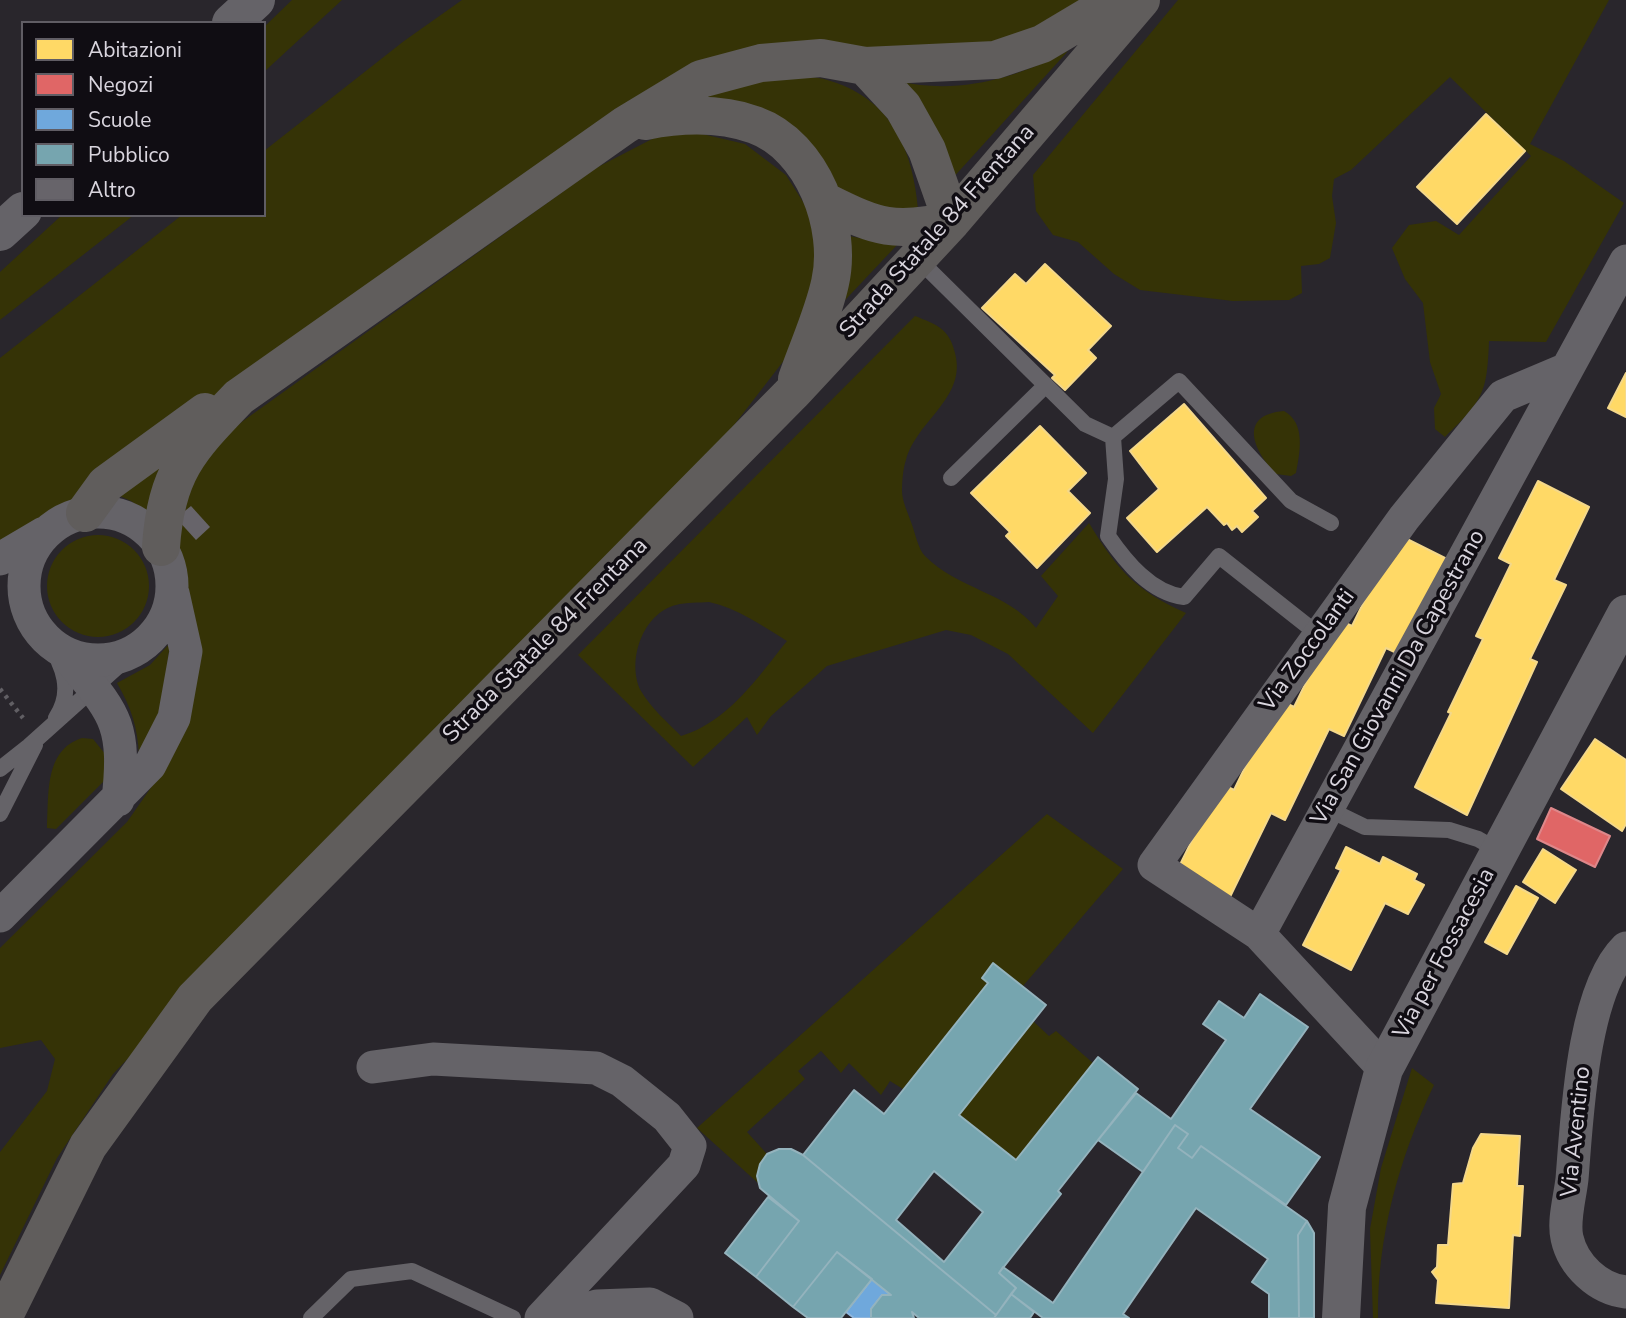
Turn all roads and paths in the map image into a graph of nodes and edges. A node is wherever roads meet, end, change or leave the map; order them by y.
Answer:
1 (256, 0) edge
2 (1116, 0) edge
3 (1141, 0) edge
4 (232, 21) edge
5 (865, 66) junction
6 (625, 125) junction
7 (826, 202) junction
8 (21, 213) edge
9 (952, 221) junction
10 (0, 232) edge
11 (918, 258) junction
12 (1626, 261) edge
13 (1567, 369) junction
14 (1046, 385) junction
15 (792, 393) junction
16 (239, 397) junction
17 (1113, 437) junction
18 (951, 478) dead end
19 (85, 513) junction
20 (1331, 523) dead end
21 (46, 531) junction
22 (161, 548) junction
23 (0, 559) edge
24 (172, 591) junction
25 (1626, 614) edge
26 (36, 630) edge
27 (1319, 635) junction
28 (135, 651) junction
29 (93, 688) junction
30 (0, 690) edge
31 (28, 724) dead end
32 (42, 735) junction
33 (0, 769) edge
34 (118, 800) junction
35 (1328, 809) junction
36 (0, 814) edge
37 (1499, 851) junction
38 (0, 916) edge
39 (1259, 934) junction
40 (1626, 948) edge
41 (373, 1067) dead end
42 (1384, 1069) junction
43 (1626, 1292) edge
44 (3, 1318) edge
45 (311, 1318) edge
46 (513, 1318) edge
47 (541, 1318) edge
48 (559, 1318) edge
49 (677, 1318) edge
50 (1341, 1318) edge

1 - 4 street
2 - 5 main road
3 - 9 main road, Strada Statale 84 Frentana
5 - 6 main road
5 - 9 main road
6 - 7 main road
6 - 16 main road
7 - 9 main road
7 - 15 main road
8 - 10 street
9 - 11 main road, Strada Statale 84 Frentana
11 - 14 lane
11 - 15 main road, Strada Statale 84 Frentana
12 - 13 street, Via San Giovanni Da Capestrano
13 - 27 street, Via Zoccolanti
13 - 35 street, Via San Giovanni Da Capestrano
14 - 17 lane
14 - 18 lane
15 - 44 main road, Strada Statale 84 Frentana
16 - 19 main road
16 - 22 main road
17 - 20 lane
17 - 27 lane
19 - 21 street
19 - 22 street
21 - 23 street
21 - 26 street
22 - 24 street
24 - 28 street
24 - 34 street
25 - 37 street, Via per Fossacesia
26 - 28 street
26 - 29 street
26 - 32 lane
27 - 39 street, Via Zoccolanti
28 - 29 lane
29 - 32 lane
29 - 34 street
30 - 31 path
32 - 33 lane
32 - 36 lane
34 - 38 street
35 - 37 lane
35 - 39 street, Via San Giovanni Da Capestrano
37 - 42 street, Via per Fossacesia
39 - 42 street
40 - 43 street, Via Aventino
41 - 47 street
42 - 50 street, Via per Fossacesia
45 - 46 lane
48 - 49 street

